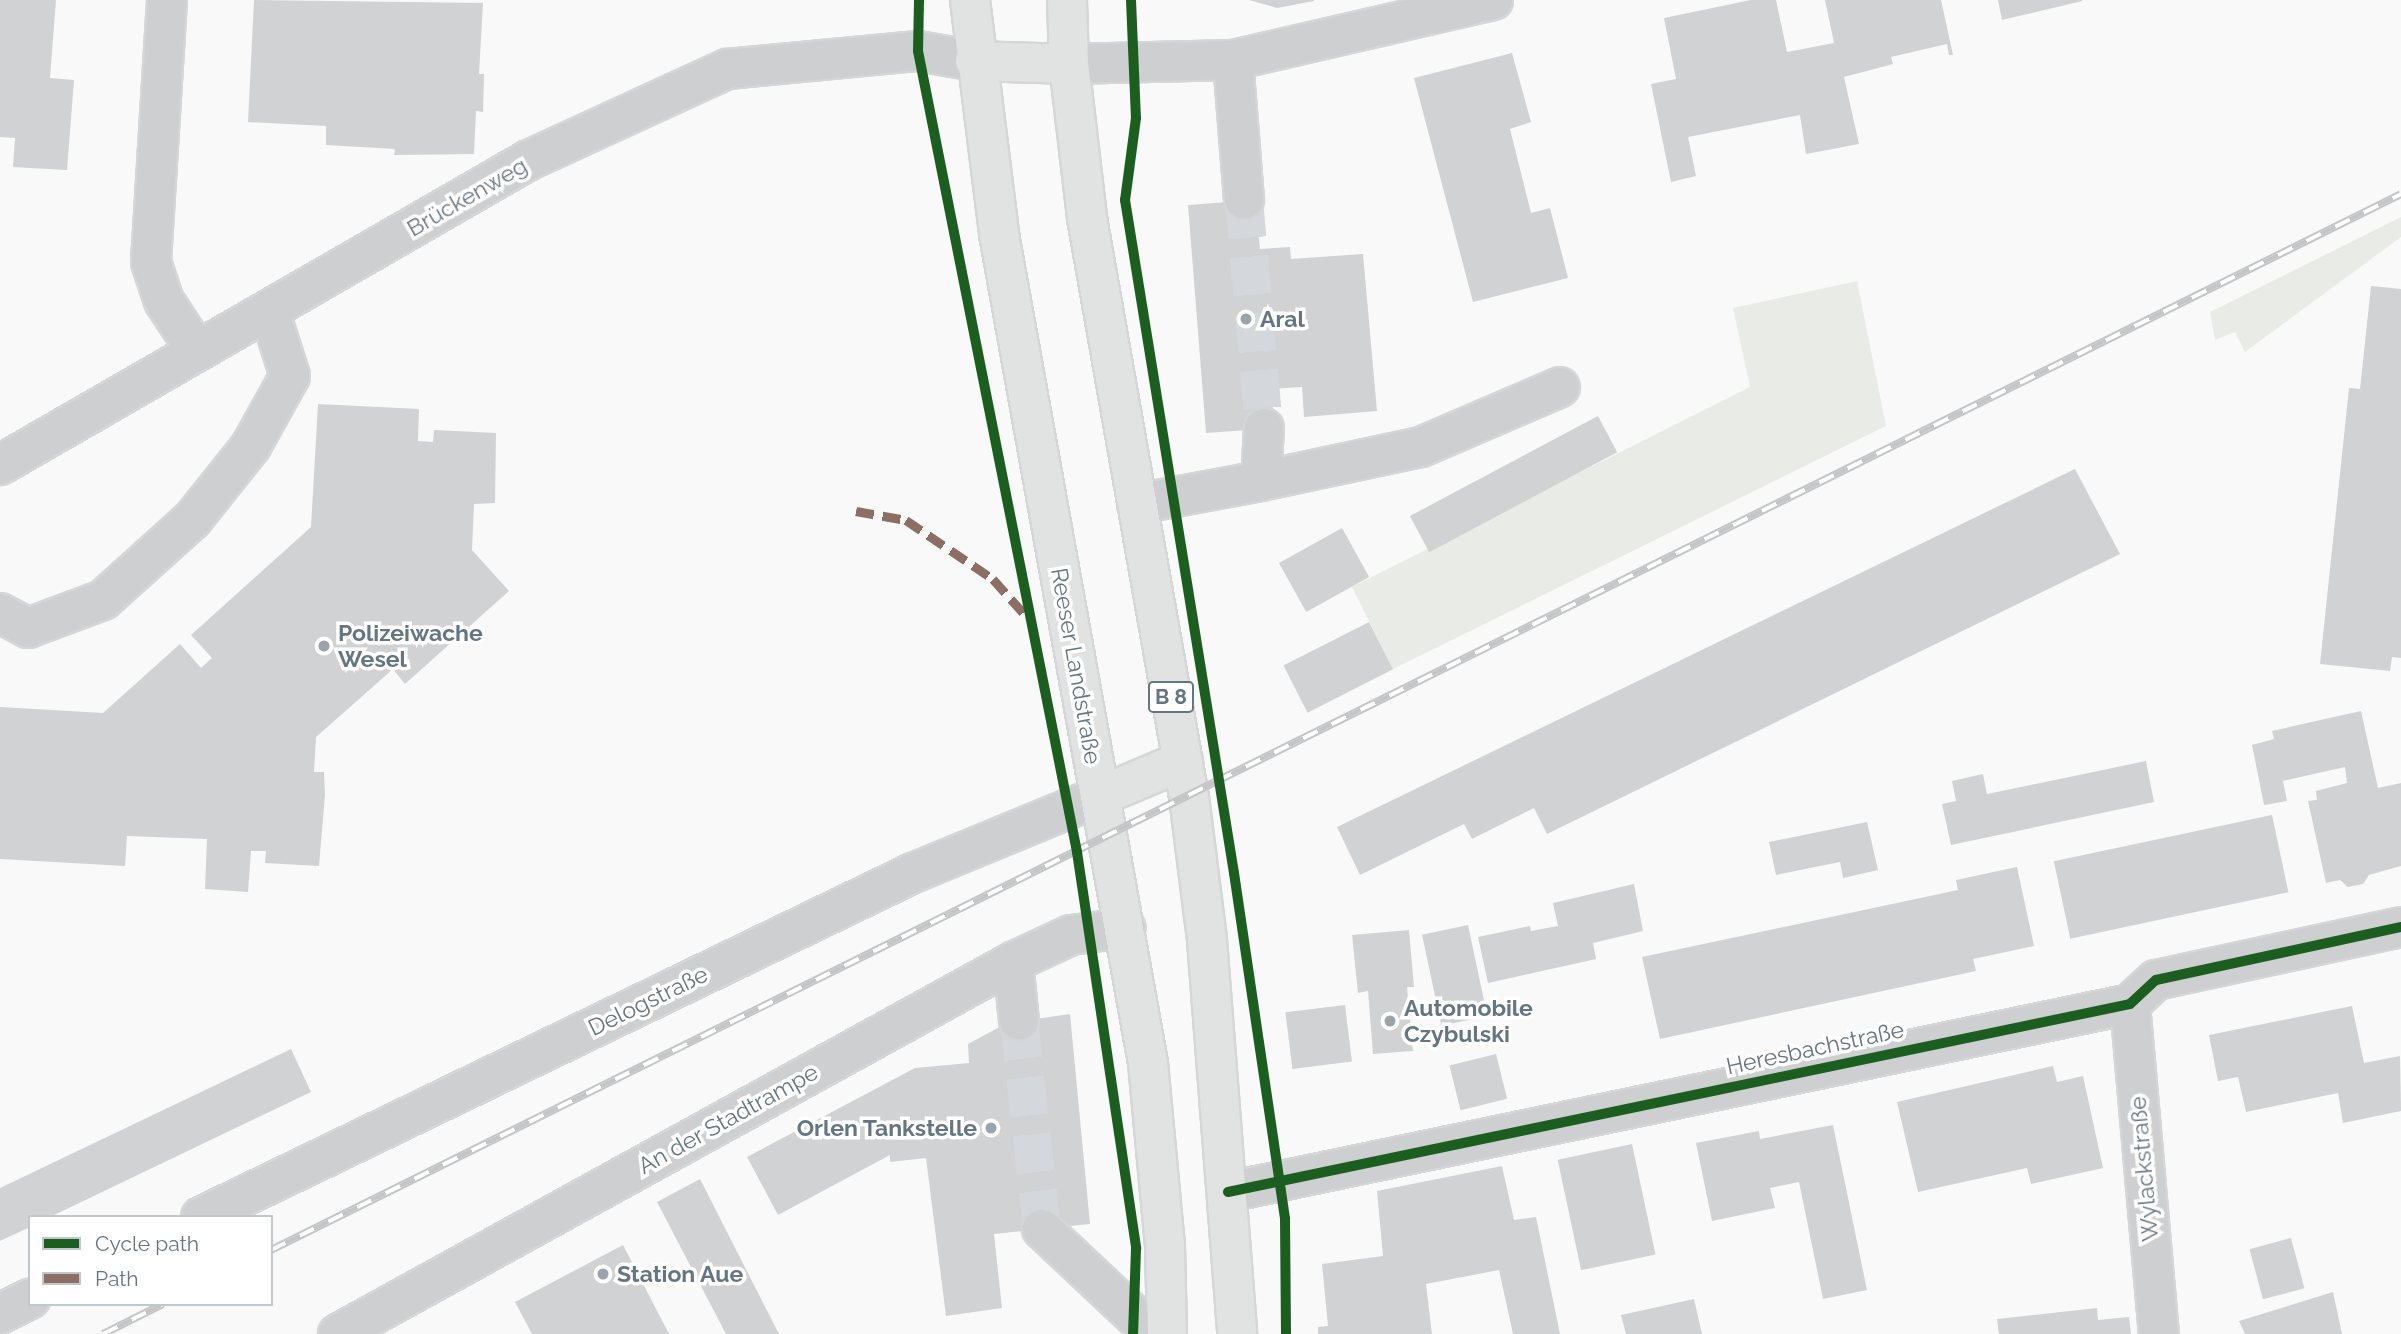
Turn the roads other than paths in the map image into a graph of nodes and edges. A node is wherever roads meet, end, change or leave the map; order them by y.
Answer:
1 (167, 0) edge
2 (970, 0) edge
3 (1067, 0) edge
4 (1493, 0) edge
5 (1233, 60) junction
6 (975, 61) junction
7 (1069, 64) junction
8 (1244, 200) tunnel mouth
9 (270, 310) junction
10 (197, 351) junction
11 (1560, 387) dead end
12 (1264, 428) tunnel mouth
13 (0, 465) edge
14 (1261, 481) junction
15 (1136, 504) junction
16 (0, 612) edge
17 (1183, 761) junction
18 (1100, 796) junction
19 (2401, 927) edge
20 (1126, 928) junction
21 (1013, 962) junction
22 (2130, 1004) junction
23 (1019, 1021) tunnel mouth
24 (1228, 1192) junction
25 (205, 1215) edge
26 (1042, 1229) tunnel mouth
27 (28, 1301) edge
28 (0, 1314) edge
29 (338, 1334) edge
30 (1154, 1334) edge
31 (1167, 1334) edge
32 (1237, 1334) edge
33 (2159, 1334) edge

1 - 10 street
2 - 6 main road, Reeser Landstraße
3 - 7 main road, B 8
4 - 5 street
5 - 7 street
5 - 8 street
6 - 7 main road
6 - 9 street, Brückenweg
6 - 18 main road, Reeser Landstraße
7 - 15 main road, B 8
9 - 10 street, Brückenweg
9 - 16 street
10 - 13 street, Brückenweg
11 - 14 street
12 - 14 street
14 - 15 street
15 - 17 main road, B 8
17 - 18 main road
17 - 24 main road, B 8
18 - 20 main road, Reeser Landstraße
18 - 25 street, Delogstraße
19 - 22 street
20 - 21 street, An der Stadtrampe
20 - 31 main road, Reeser Landstraße
21 - 23 street
21 - 29 street, An der Stadtrampe
22 - 24 street, Heresbachstraße
22 - 33 street, Wylackstraße
24 - 32 main road, B 8
26 - 30 street
27 - 28 street

